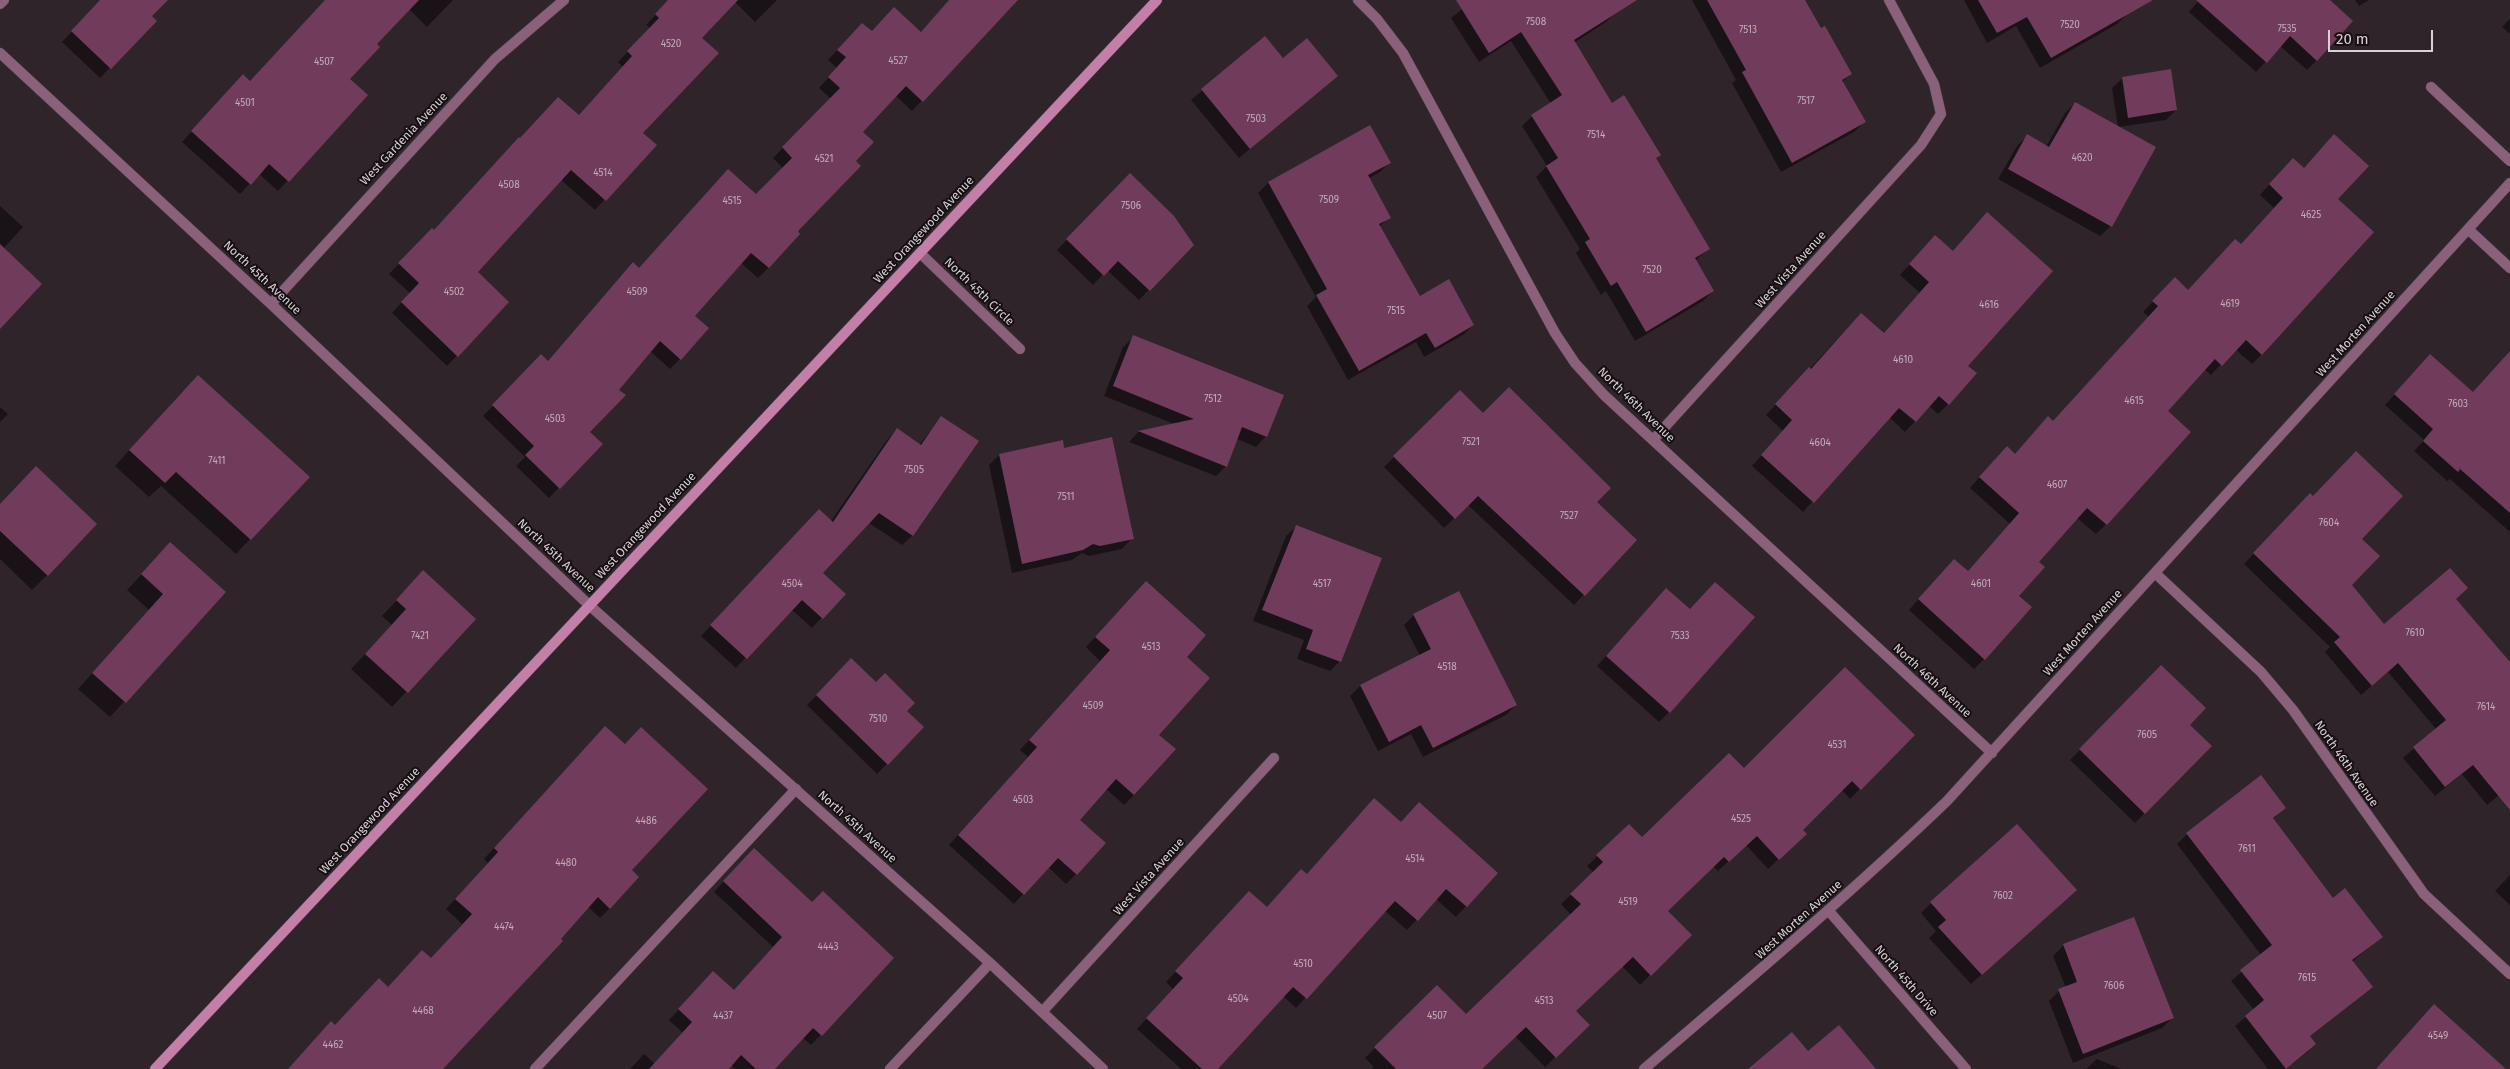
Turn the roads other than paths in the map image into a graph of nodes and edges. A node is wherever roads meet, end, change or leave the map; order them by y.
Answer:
1 (4, 0) edge
2 (564, 0) edge
3 (1157, 0) edge
4 (1358, 0) edge
5 (1889, 0) edge
6 (0, 4) edge
7 (0, 53) edge
8 (2431, 87) dead end
9 (2510, 160) edge
10 (2510, 183) edge
11 (2468, 230) junction
12 (920, 253) junction
13 (2510, 268) edge
14 (271, 304) junction
15 (1020, 349) dead end
16 (1653, 440) junction
17 (2155, 573) junction
18 (589, 605) junction
19 (1992, 753) junction
20 (1274, 758) dead end
21 (796, 789) junction
22 (1828, 910) junction
23 (990, 963) junction
24 (2510, 974) edge
25 (1042, 1012) junction
26 (155, 1069) edge
27 (535, 1069) edge
28 (890, 1069) edge
29 (1103, 1069) edge
30 (1644, 1069) edge
31 (1966, 1069) edge

1 - 6 street
2 - 14 street, West Gardenia Avenue
3 - 12 street, West Orangewood Avenue
4 - 16 street, North 46th Avenue
5 - 16 street, West Vista Avenue
7 - 14 street, North 45th Avenue
8 - 9 street
10 - 11 street, West Morten Avenue
11 - 13 street
11 - 17 street, West Morten Avenue
12 - 15 street, North 45th Circle
12 - 18 street, West Orangewood Avenue
14 - 18 street, North 45th Avenue
16 - 19 street, North 46th Avenue
17 - 19 street, West Morten Avenue
17 - 24 street, North 46th Avenue
18 - 21 street, North 45th Avenue
18 - 26 street, West Orangewood Avenue
19 - 22 street, West Morten Avenue
20 - 25 street, West Vista Avenue
21 - 23 street, North 45th Avenue
21 - 27 street
22 - 30 street, West Morten Avenue
22 - 31 street, North 45th Drive
23 - 25 street, North 45th Avenue
23 - 28 street
25 - 29 street, North 45th Avenue

